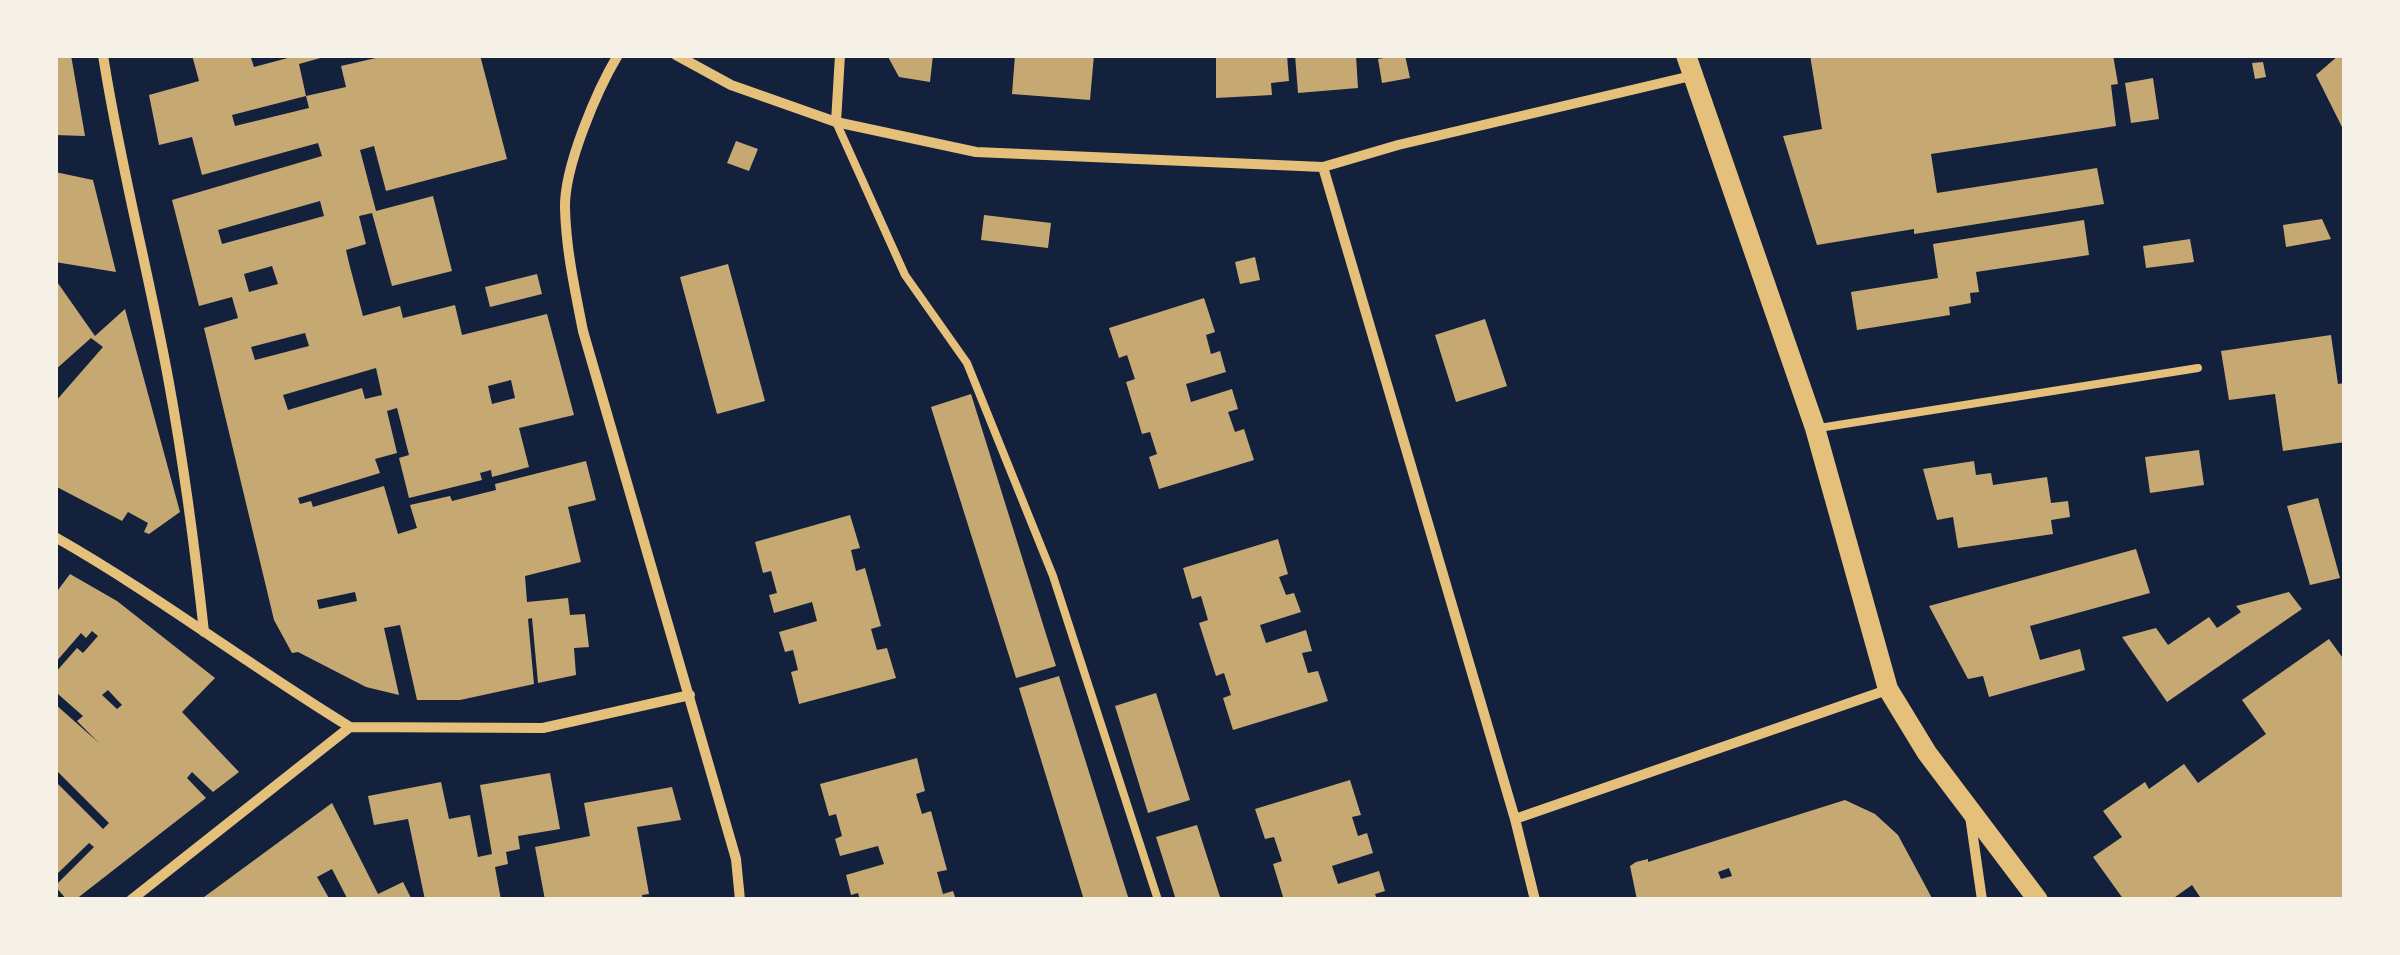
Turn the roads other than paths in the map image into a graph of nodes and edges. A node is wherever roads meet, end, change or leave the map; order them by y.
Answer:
1 (102, 55) edge
2 (618, 55) edge
3 (676, 55) edge
4 (840, 55) edge
5 (1688, 65) edge
6 (836, 122) junction
7 (1323, 167) junction
8 (2198, 368) dead end
9 (1815, 428) junction
10 (55, 537) edge
11 (204, 632) junction
12 (1888, 689) junction
13 (690, 694) junction
14 (350, 727) junction
15 (1968, 805) junction
16 (1515, 819) junction
17 (131, 900) edge
18 (740, 900) edge
19 (1158, 900) edge
20 (1535, 900) edge
21 (1982, 900) edge
22 (2038, 900) edge

1 - 11 street
2 - 13 street
3 - 6 street
4 - 6 street
5 - 7 street
5 - 9 main road
6 - 7 street
6 - 19 lane
7 - 16 street
8 - 9 lane
9 - 12 main road
10 - 11 street
11 - 14 street
12 - 15 main road
12 - 16 street
13 - 14 street
13 - 18 street
14 - 17 street
15 - 21 street
15 - 22 main road
16 - 20 street

